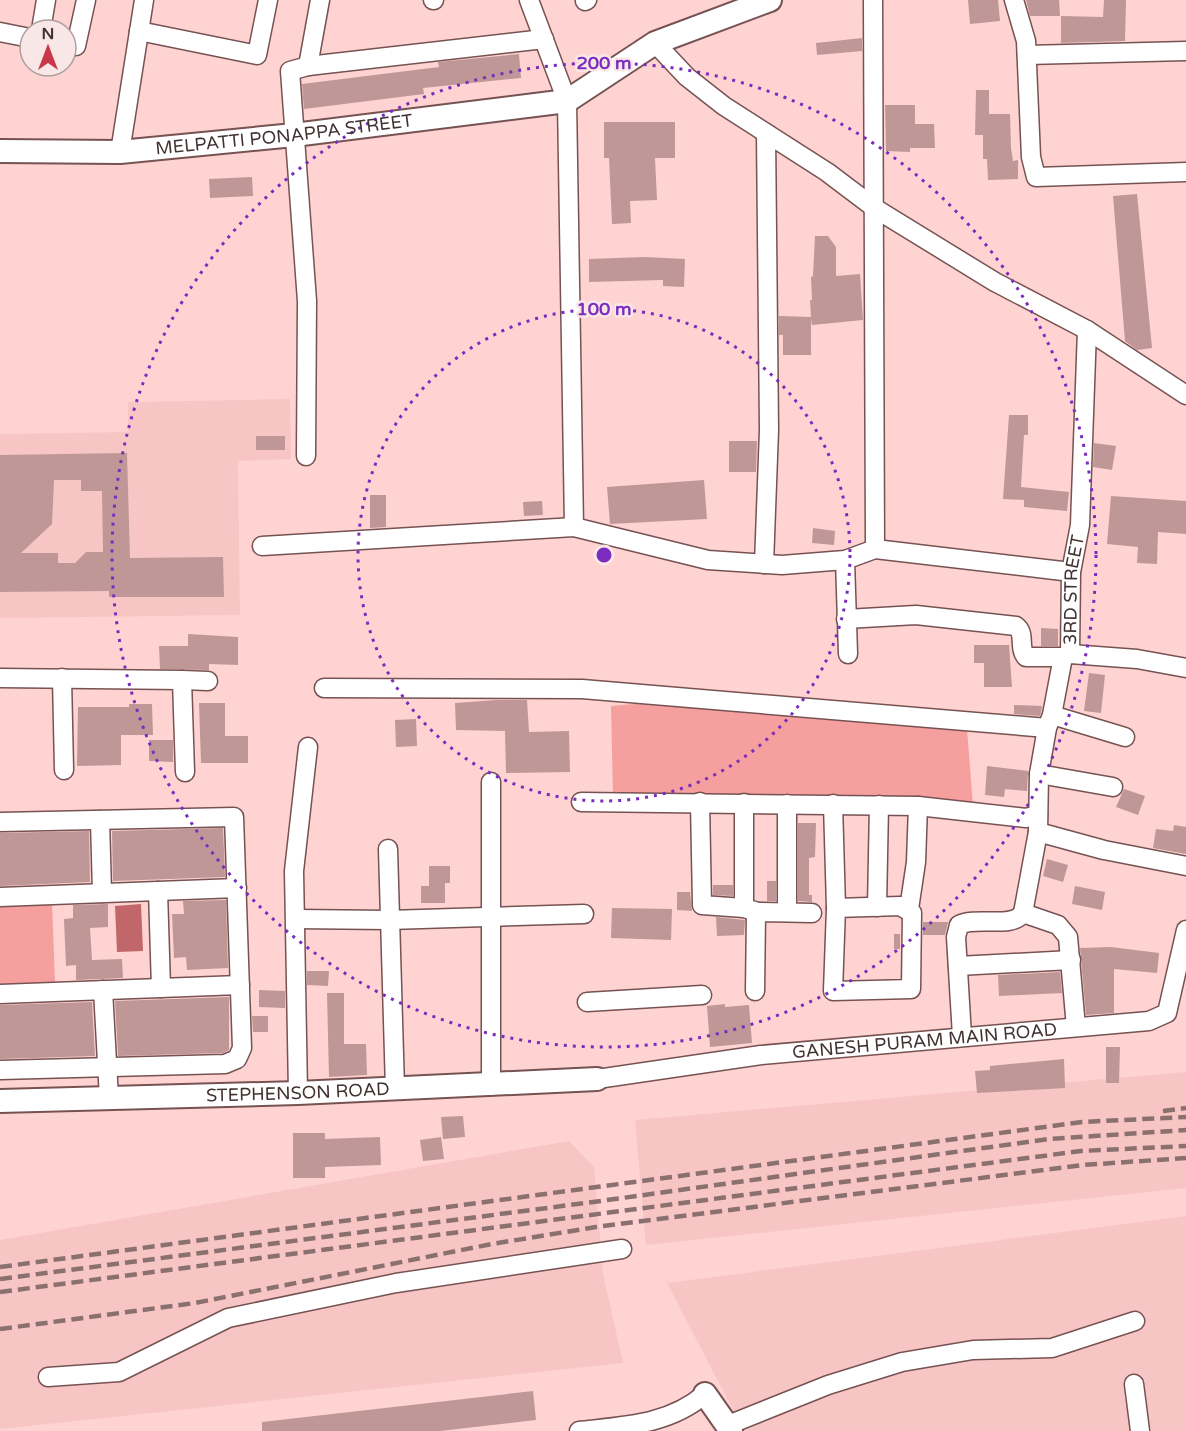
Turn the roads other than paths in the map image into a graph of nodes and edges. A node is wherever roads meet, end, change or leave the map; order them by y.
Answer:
1 (46, 0) edge
2 (86, 0) edge
3 (144, 0) edge
4 (320, 0) edge
5 (529, 0) edge
6 (770, 0) edge
7 (873, 0) edge
8 (1014, 0) edge
9 (264, 1) edge
10 (42, 18) edge
11 (139, 31) junction
12 (0, 32) edge
13 (18, 36) edge
14 (78, 37) edge
15 (544, 39) junction
16 (655, 43) junction
17 (1186, 51) edge
18 (1027, 55) junction
19 (308, 66) junction
20 (567, 100) junction
21 (766, 133) junction
22 (294, 135) junction
23 (0, 151) edge
24 (120, 152) junction
25 (1186, 172) edge
26 (876, 210) junction
27 (1087, 330) junction
28 (1186, 394) edge
29 (306, 456) dead end
30 (574, 527) junction
31 (262, 546) dead end
32 (875, 549) junction
33 (845, 560) junction
34 (764, 564) junction
35 (1071, 572) junction
36 (846, 619) junction
37 (848, 654) dead end
38 (1067, 655) junction
39 (1186, 668) edge
40 (0, 678) edge
41 (62, 678) junction
42 (182, 681) junction
43 (208, 681) dead end
44 (324, 688) dead end
45 (1049, 721) junction
46 (1125, 737) dead end
47 (308, 747) dead end
48 (64, 770) dead end
49 (185, 772) dead end
50 (1040, 774) junction
51 (491, 782) dead end
52 (1113, 787) dead end
53 (581, 802) dead end
54 (700, 802) junction
55 (744, 803) junction
56 (787, 804) junction
57 (833, 804) junction
58 (879, 805) junction
59 (918, 806) junction
60 (100, 820) junction
61 (0, 822) edge
62 (1038, 823) junction
63 (388, 849) dead end
64 (1186, 866) edge
65 (237, 888) junction
66 (158, 891) junction
67 (102, 893) junction
68 (0, 897) edge
69 (877, 907) junction
70 (836, 908) junction
71 (909, 909) junction
72 (751, 910) junction
73 (787, 912) junction
74 (812, 913) dead end
75 (1023, 913) junction
76 (584, 914) dead end
77 (492, 917) junction
78 (296, 919) junction
79 (389, 920) junction
80 (1186, 930) edge
81 (1071, 960) junction
82 (958, 966) junction
83 (240, 985) junction
84 (161, 988) junction
85 (103, 990) junction
86 (755, 991) dead end
87 (0, 994) edge
88 (702, 995) dead end
89 (587, 1002) dead end
90 (1076, 1027) junction
91 (962, 1036) junction
92 (107, 1067) junction
93 (0, 1070) edge
94 (597, 1079) joint
95 (491, 1086) junction
96 (395, 1089) junction
97 (298, 1093) junction
98 (109, 1098) junction
99 (0, 1101) edge
100 (622, 1249) dead end
101 (1135, 1321) dead end
102 (48, 1377) dead end
103 (1134, 1384) dead end
104 (700, 1399) joint
105 (724, 1429) edge
106 (579, 1431) edge
107 (1140, 1431) edge

1 - 10 street
2 - 14 street
3 - 11 street
4 - 19 street
5 - 15 street
6 - 16 main road
7 - 26 street
8 - 18 street
9 - 11 street
11 - 24 street
12 - 13 street
15 - 19 street
15 - 20 street
16 - 20 main road
16 - 21 street
17 - 18 street
18 - 25 street
19 - 22 street
20 - 22 main road, MELPATTI PONAPPA STREET
20 - 30 street
21 - 26 street
21 - 34 street
22 - 24 main road, MELPATTI PONAPPA STREET
22 - 29 street
23 - 24 main road, MELPATTI PONAPPA STREET
26 - 27 street
26 - 32 street
27 - 28 street
27 - 35 street, 3RD STREET
30 - 31 street
30 - 34 street
32 - 33 street
32 - 35 street
33 - 34 street
33 - 36 street
35 - 38 street, 3RD STREET
36 - 37 street
36 - 38 street
38 - 39 street
38 - 45 street, 3RD STREET
40 - 41 street
41 - 42 street
41 - 48 street
42 - 43 street
42 - 49 street
44 - 45 street
45 - 46 street
45 - 50 street, 3RD STREET
47 - 78 street
50 - 52 street
50 - 62 street, 3RD STREET
51 - 77 street
53 - 54 street
54 - 55 street
54 - 72 street
55 - 56 street
55 - 72 street
56 - 57 street
56 - 73 street
57 - 58 street
57 - 70 street
58 - 59 street
58 - 69 street
59 - 62 street
59 - 71 street
60 - 61 street
60 - 65 street
60 - 67 street
62 - 64 street
62 - 75 street, 3RD STREET
63 - 79 street
65 - 66 street
65 - 83 street
66 - 67 street
66 - 84 street
67 - 68 street
69 - 70 street
69 - 71 street
70 - 71 street
72 - 73 street
72 - 86 street
73 - 74 street
75 - 81 street
75 - 82 street
76 - 77 street
77 - 79 street
77 - 95 street
78 - 79 street
78 - 97 street
79 - 96 street
80 - 90 street, GANESH PURAM MAIN ROAD
81 - 82 street
81 - 90 street
82 - 91 street
83 - 84 street
83 - 92 street
84 - 85 street
85 - 87 street
85 - 92 street
88 - 89 street
90 - 91 street, GANESH PURAM MAIN ROAD
91 - 94 street, GANESH PURAM MAIN ROAD
92 - 93 street
92 - 98 street
94 - 95 main road, STEPHENSON ROAD
95 - 96 main road, STEPHENSON ROAD
96 - 97 main road, STEPHENSON ROAD
97 - 98 main road, STEPHENSON ROAD
98 - 99 main road, STEPHENSON ROAD
100 - 102 street
101 - 105 street
103 - 107 street
104 - 105 main road
104 - 106 street

